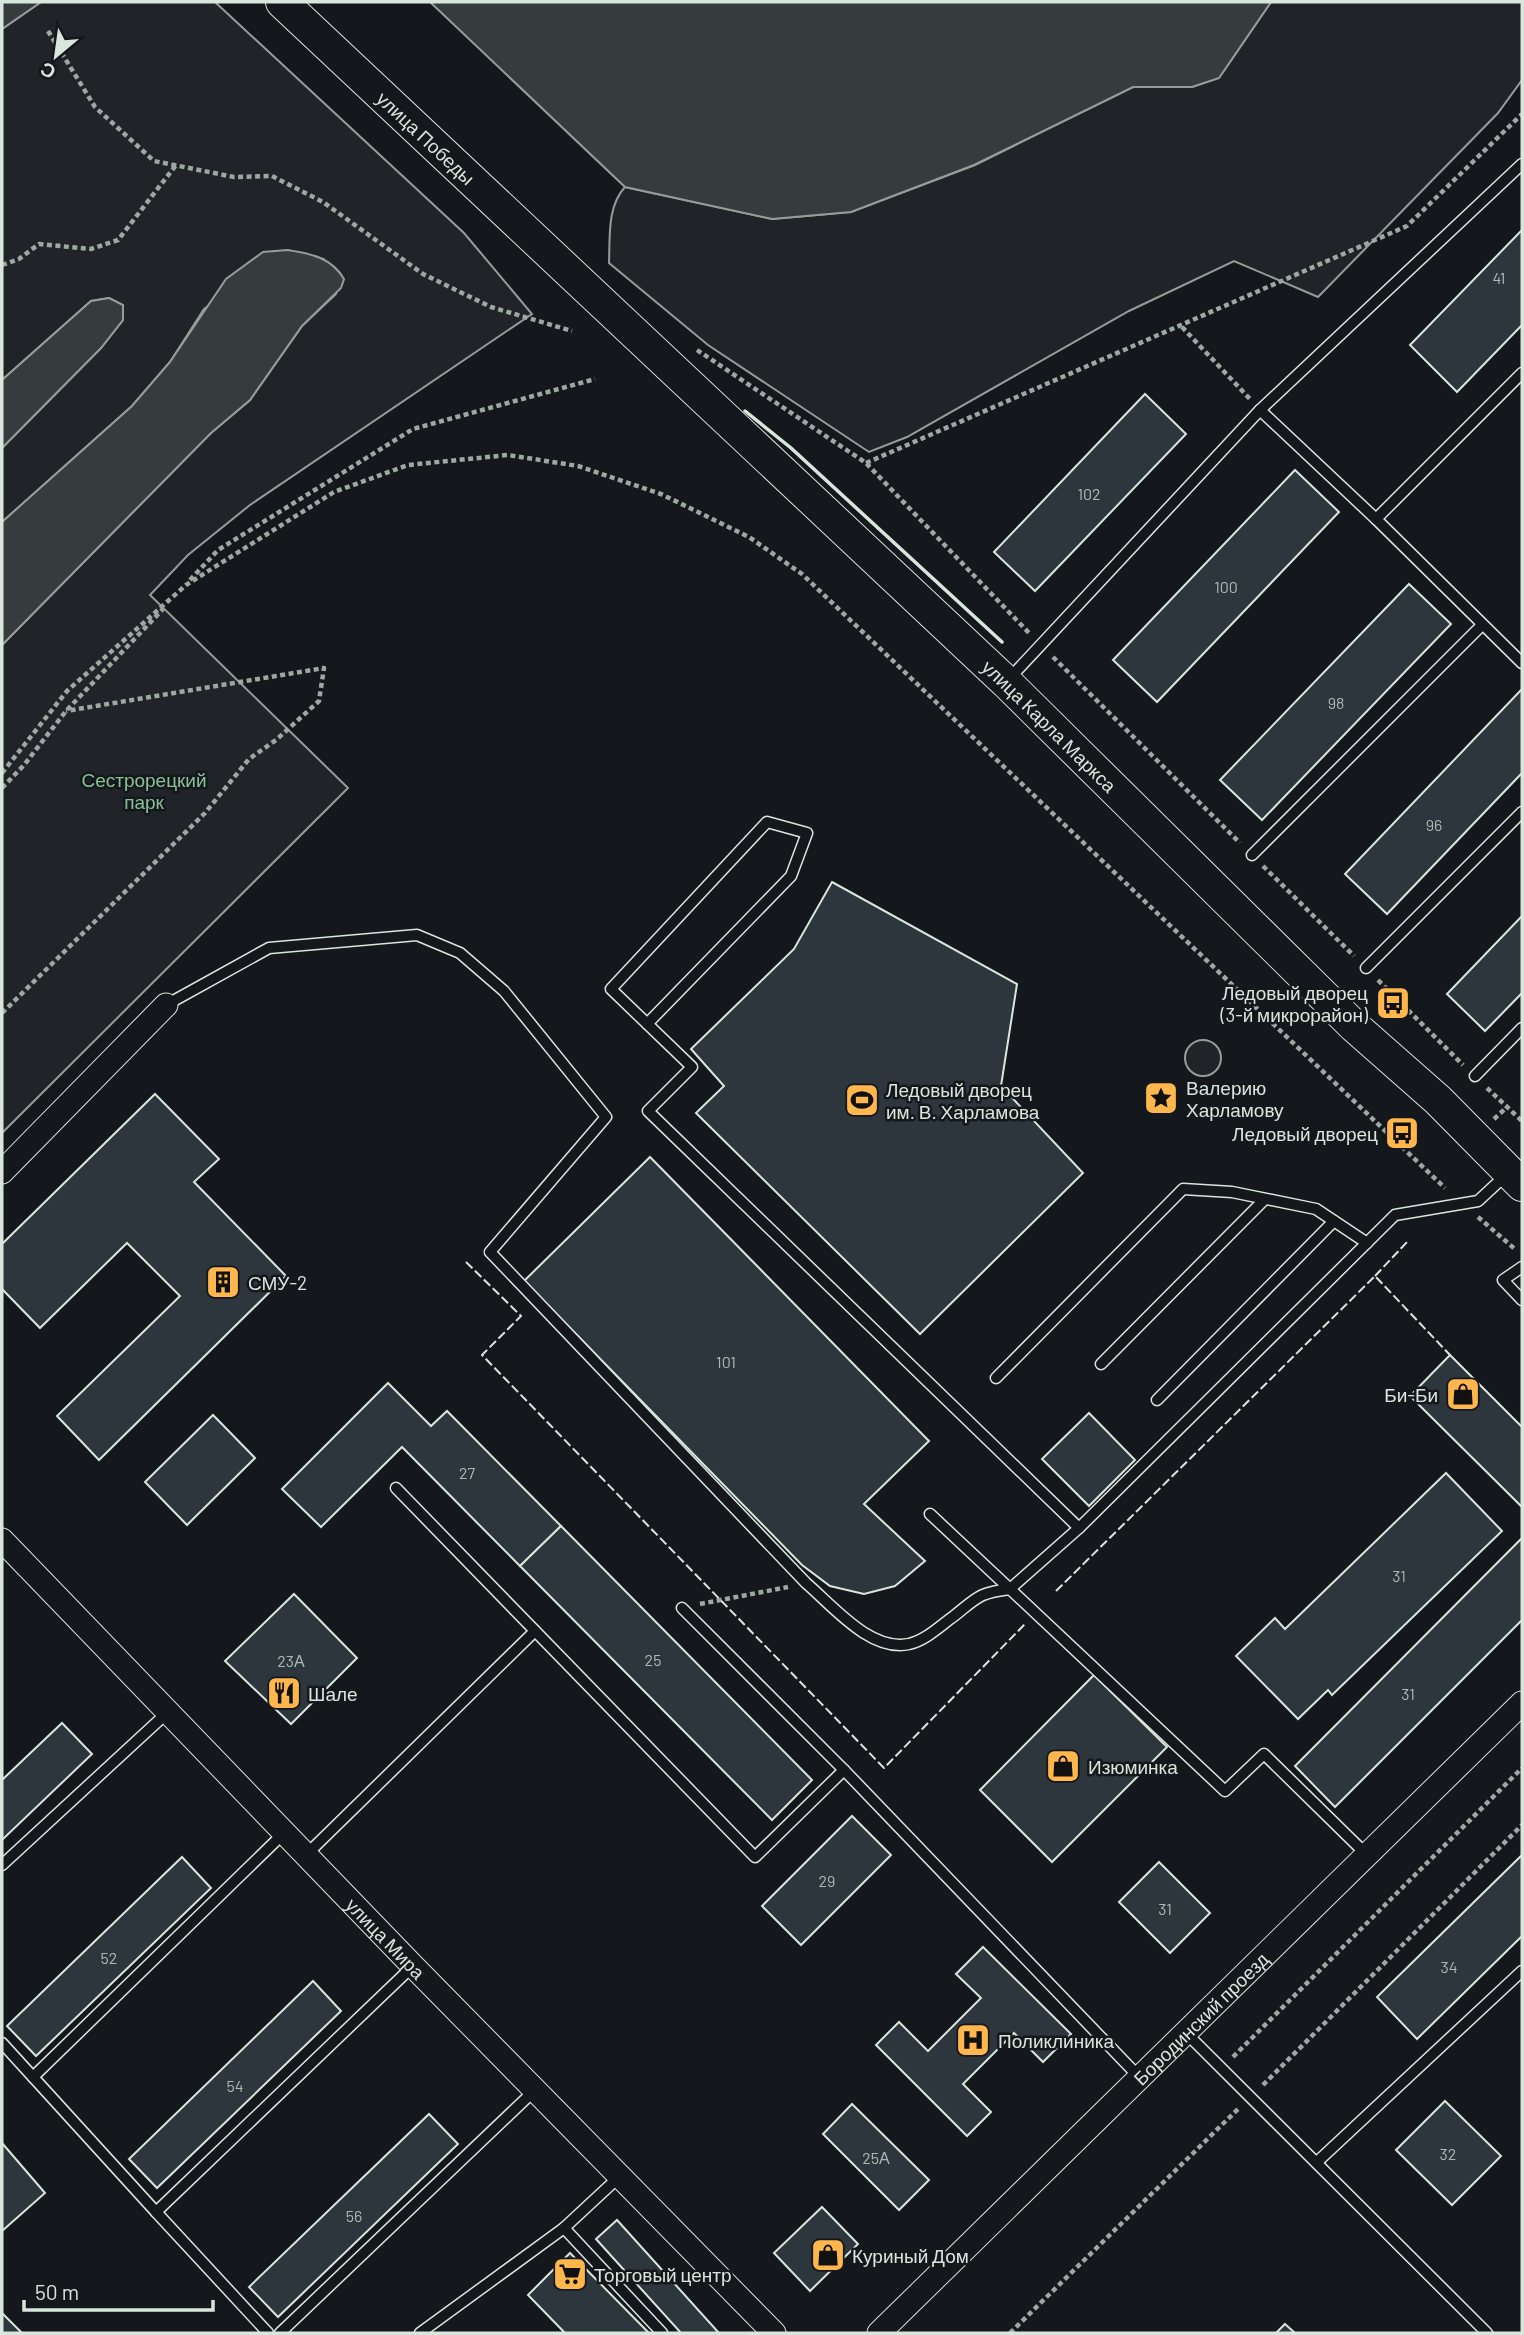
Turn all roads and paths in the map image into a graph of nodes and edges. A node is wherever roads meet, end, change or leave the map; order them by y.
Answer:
1 (282, 2) edge
2 (48, 31) dead end
3 (1522, 114) edge
4 (1522, 164) edge
5 (176, 165) junction
6 (2, 265) edge
7 (571, 274) joint
8 (1182, 327) junction
9 (572, 331) dead end
10 (688, 344) dead end
11 (1522, 373) edge
12 (595, 380) dead end
13 (1260, 410) junction
14 (866, 463) junction
15 (1376, 519) junction
16 (186, 585) junction
17 (1482, 625) junction
18 (1041, 645) junction
19 (1522, 663) edge
20 (1006, 682) junction
21 (66, 711) junction
22 (2, 772) edge
23 (2, 788) edge
24 (1522, 811) edge
25 (1252, 855) junction
26 (1366, 968) junction
27 (166, 1005) joint
28 (2, 1013) edge
29 (647, 1024) junction
30 (1522, 1028) edge
31 (1475, 1076) junction
32 (1522, 1121) edge
33 (2, 1172) edge
34 (1516, 1179) edge
35 (1265, 1199) junction
36 (1462, 1204) junction
37 (1334, 1221) junction
38 (1367, 1242) junction
39 (1522, 1255) edge
40 (1522, 1267) edge
41 (1522, 1300) edge
42 (1101, 1364) dead end
43 (996, 1378) dead end
44 (1157, 1400) dead end
45 (396, 1488) dead end
46 (930, 1514) dead end
47 (1079, 1528) junction
48 (2, 1540) edge
49 (806, 1583) junction
50 (1010, 1589) junction
51 (682, 1608) joint
52 (535, 1631) junction
53 (1522, 1703) edge
54 (168, 1712) junction
55 (1522, 1768) edge
56 (844, 1770) junction
57 (1522, 1825) edge
58 (285, 1832) junction
59 (306, 1855) junction
60 (1367, 1855) junction
61 (2, 1865) edge
62 (413, 1966) junction
63 (1522, 1971) edge
64 (1187, 2034) junction
65 (2, 2043) edge
66 (1223, 2066) junction
67 (33, 2077) junction
68 (1141, 2079) junction
69 (534, 2090) junction
70 (1252, 2096) junction
71 (1317, 2162) junction
72 (620, 2176) junction
73 (156, 2212) junction
74 (564, 2228) junction
75 (268, 2333) edge
76 (280, 2333) edge
77 (420, 2333) edge
78 (662, 2333) edge
79 (774, 2333) edge
80 (879, 2333) edge
81 (1010, 2333) edge
82 (1487, 2333) edge

1 - 7 street, улица Победы
2 - 5 path
3 - 8 path
4 - 13 lane
5 - 6 path
5 - 9 path
7 - 20 street, улица Карла Маркса
8 - 13 path
8 - 14 path
10 - 14 path
11 - 15 lane
12 - 16 path
13 - 15 lane
13 - 18 lane
14 - 18 path
15 - 17 lane
16 - 21 path
16 - 22 path
16 - 36 path
17 - 19 lane
17 - 25 lane
18 - 20 lane
18 - 25 path
20 - 34 street, улица Карла Маркса
21 - 23 path
21 - 28 path
24 - 26 lane
25 - 26 path
26 - 31 path
27 - 33 street
27 - 49 lane
29 - 29 lane
29 - 47 lane
30 - 31 lane
31 - 32 path
34 - 36 lane
35 - 37 lane
35 - 42 lane
35 - 43 lane
36 - 38 lane
36 - 39 path
37 - 38 lane
37 - 44 lane
38 - 47 lane
40 - 41 lane
45 - 52 lane
46 - 50 lane
47 - 50 lane
48 - 54 street, улица Мира
49 - 50 lane
49 - 51 path
50 - 60 lane
51 - 56 lane
52 - 56 lane
52 - 59 lane
53 - 60 street, Бородинский проезд
54 - 58 street, улица Мира
54 - 61 lane
55 - 66 path
56 - 68 lane
57 - 70 path
58 - 59 street, улица Мира
58 - 67 lane
59 - 62 street, улица Мира
60 - 64 street, Бородинский проезд
62 - 69 street, улица Мира
62 - 73 lane
63 - 71 lane
64 - 66 lane
64 - 68 street, Бородинский проезд
65 - 67 lane
66 - 70 lane
67 - 73 lane
68 - 80 street, Бородинский проезд
69 - 72 street, улица Мира
69 - 76 lane
70 - 71 lane
70 - 81 path
71 - 82 lane
72 - 74 lane
72 - 79 street, улица Мира
73 - 75 lane
74 - 77 lane
74 - 78 lane

